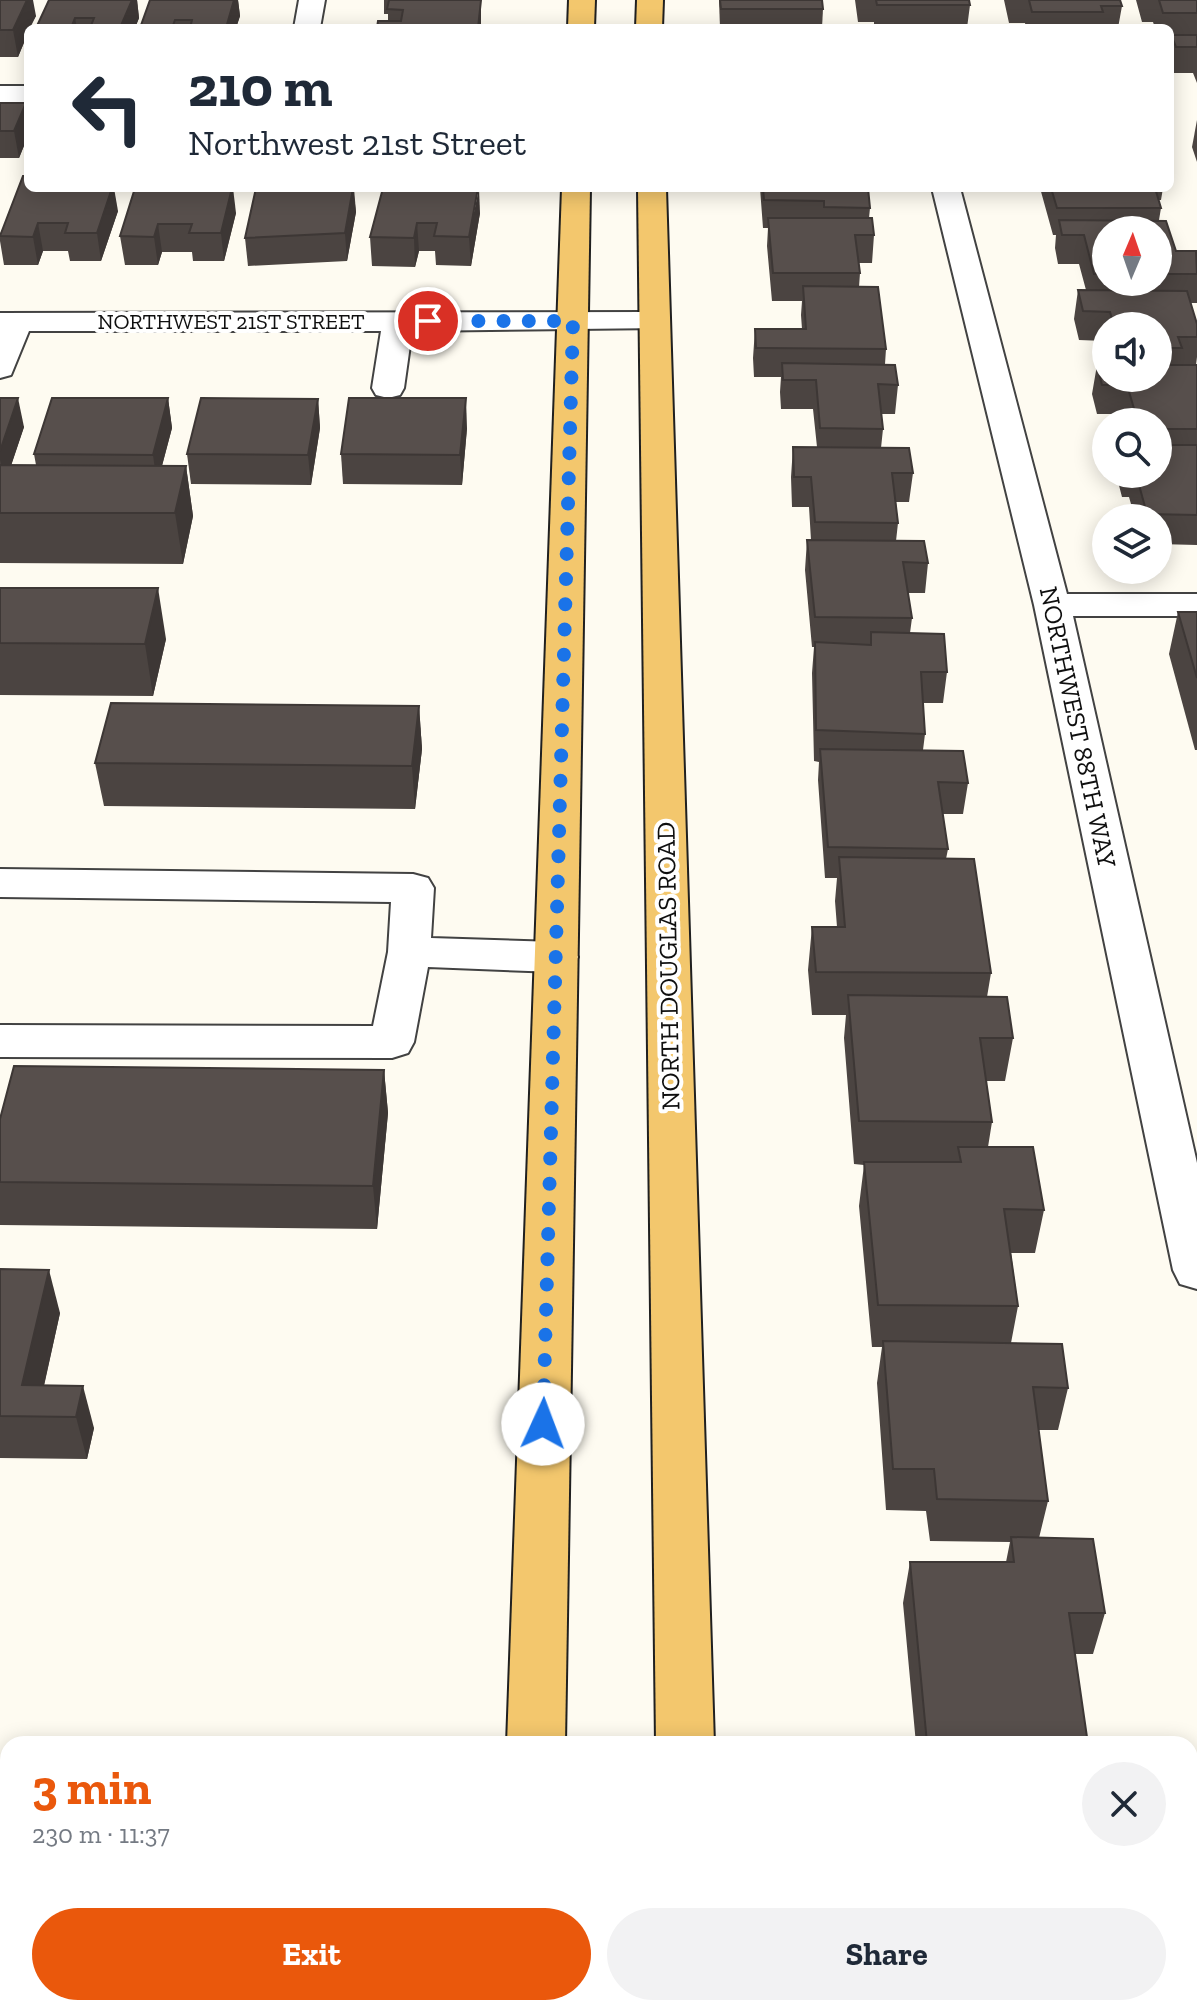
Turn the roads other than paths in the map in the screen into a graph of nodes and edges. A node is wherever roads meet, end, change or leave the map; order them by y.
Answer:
1 (312, 0) edge
2 (582, 0) edge
3 (650, 0) edge
4 (308, 24) edge
5 (581, 24) edge
6 (649, 24) edge
7 (0, 94) edge
8 (24, 94) edge
9 (576, 192) edge
10 (652, 192) edge
11 (947, 192) edge
12 (398, 321) junction
13 (573, 321) junction
14 (653, 321) junction
15 (8, 322) edge
16 (0, 368) edge
17 (388, 388) dead end
18 (1052, 605) junction
19 (1197, 605) edge
20 (0, 883) edge
21 (409, 952) junction
22 (556, 957) junction
23 (0, 1041) edge
24 (1197, 1270) edge
25 (536, 1736) edge
26 (685, 1736) edge

1 - 4 street
2 - 5 main road
3 - 6 main road
7 - 8 street
9 - 13 main road
10 - 14 main road, NORTH DOUGLAS ROAD
11 - 18 street, NORTHWEST 88TH WAY
12 - 13 street, NORTHWEST 21ST STREET
12 - 15 street, NORTHWEST 21ST STREET
12 - 17 street
13 - 14 street, NORTHWEST 21ST STREET
13 - 22 main road
14 - 26 main road, NORTH DOUGLAS ROAD
15 - 16 street
18 - 19 street
18 - 24 street, NORTHWEST 88TH WAY
20 - 21 street
21 - 22 street
21 - 23 street
22 - 25 main road

